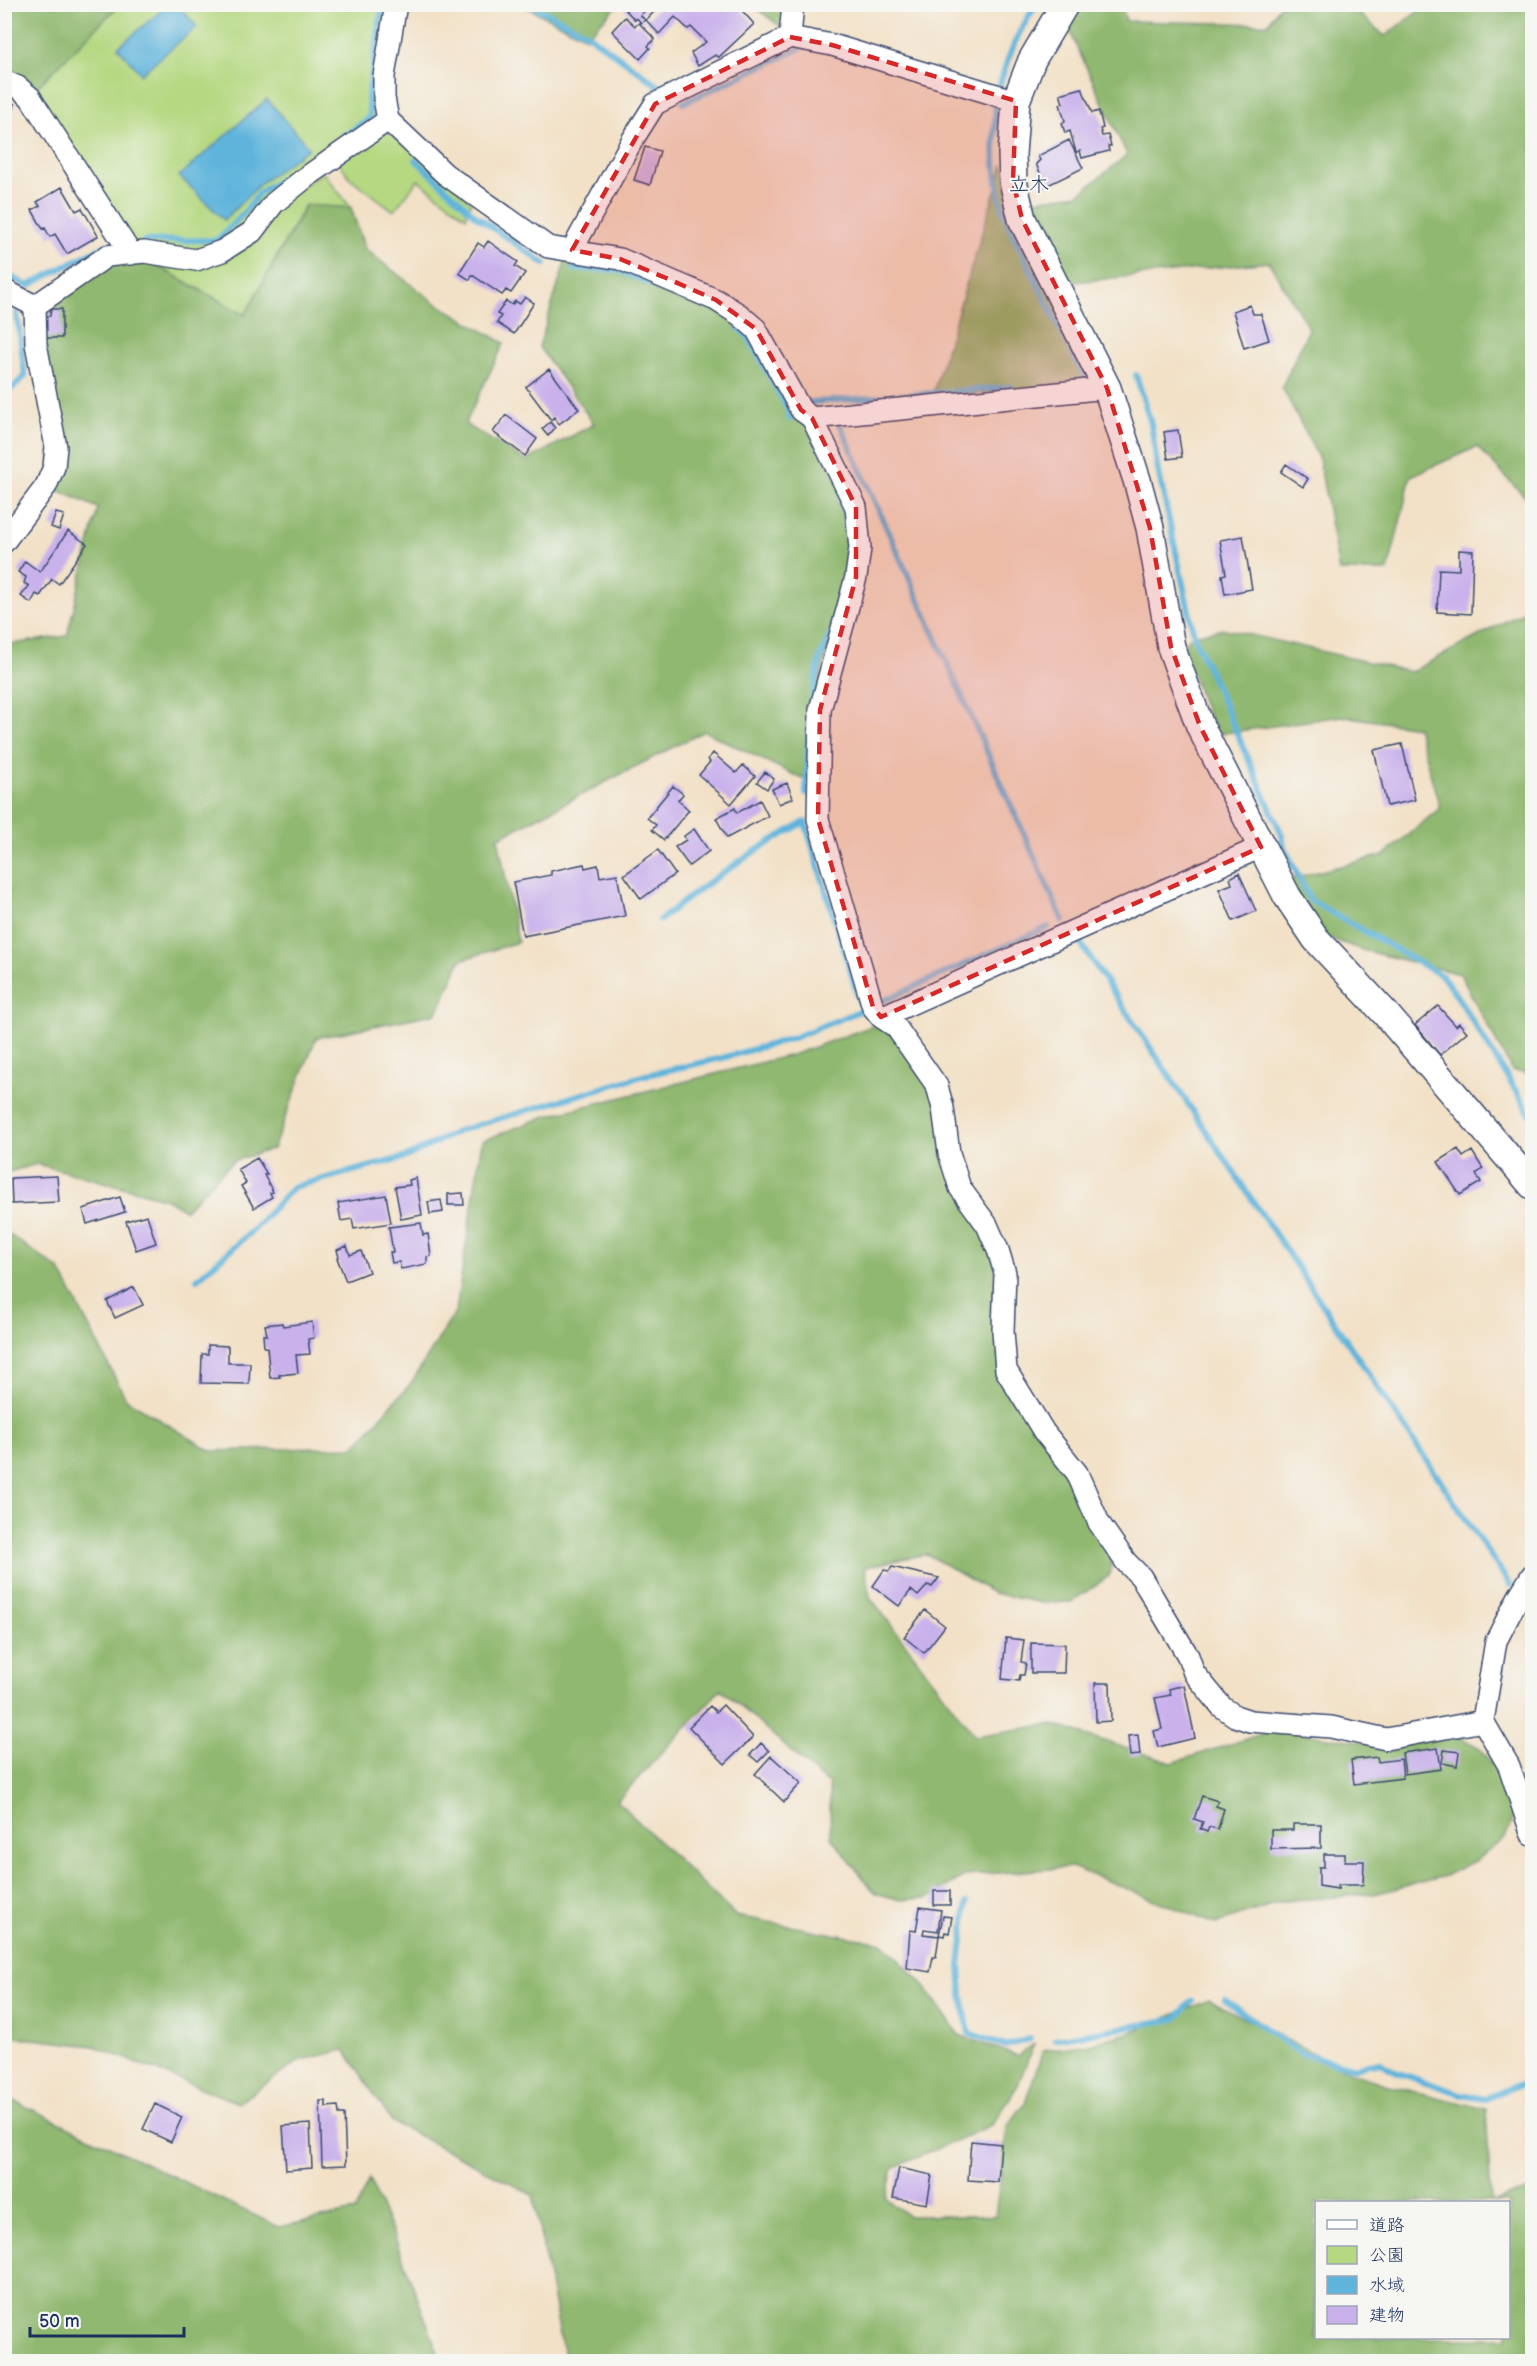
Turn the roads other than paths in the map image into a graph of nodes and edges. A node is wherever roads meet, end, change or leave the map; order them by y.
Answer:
1 (396, 4) edge
2 (793, 4) edge
3 (1065, 4) edge
4 (790, 37) junction
5 (4, 81) edge
6 (1016, 100) junction
7 (388, 120) junction
8 (572, 250) junction
9 (131, 254) junction
10 (4, 290) edge
11 (35, 306) junction
12 (1107, 388) junction
13 (803, 408) junction
14 (4, 542) edge
15 (1261, 847) junction
16 (881, 1017) junction
17 (1533, 1185) edge
18 (1533, 1575) edge
19 (1483, 1721) junction
20 (1533, 1835) edge

1 - 7 street
2 - 4 street
3 - 6 street
4 - 6 street
4 - 8 street
5 - 9 street
6 - 12 street
7 - 8 street
7 - 9 street
8 - 13 street
9 - 11 street
10 - 11 street
11 - 14 street
12 - 13 street
12 - 15 street
13 - 16 street
15 - 16 street
15 - 17 street
16 - 19 street
18 - 19 street
19 - 20 street

